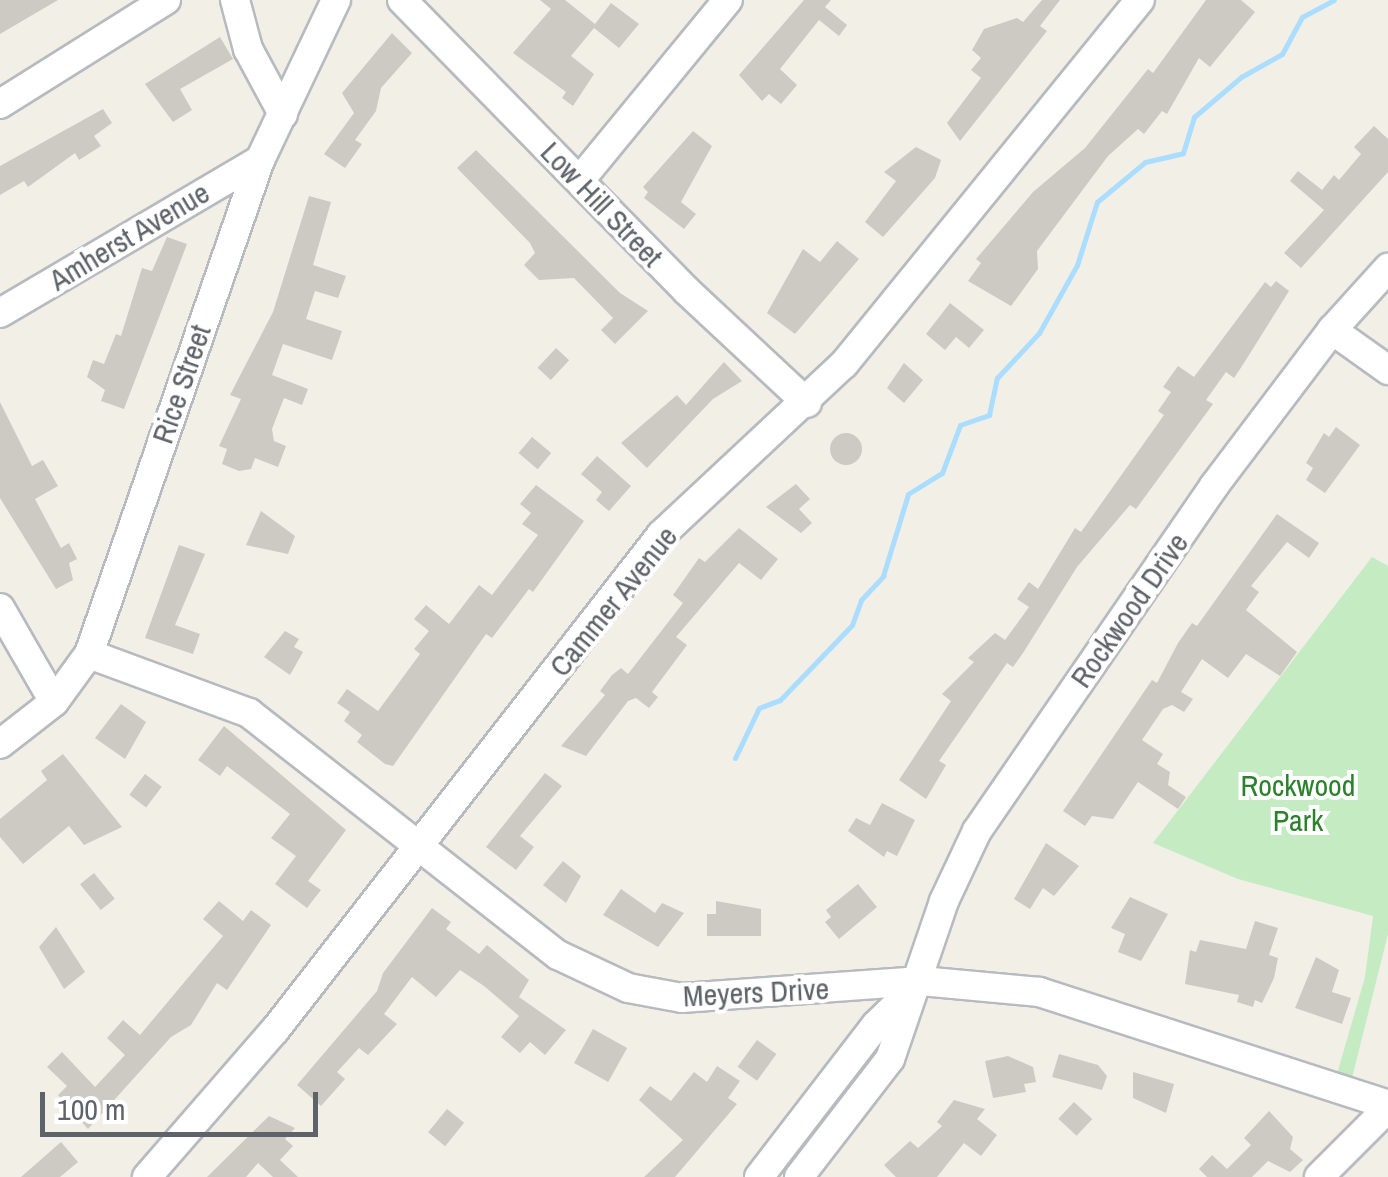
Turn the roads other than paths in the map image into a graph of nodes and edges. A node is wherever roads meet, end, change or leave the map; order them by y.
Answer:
1 (166, 0) edge
2 (234, 0) edge
3 (336, 0) edge
4 (402, 0) edge
5 (728, 0) edge
6 (1140, 0) edge
7 (0, 104) edge
8 (283, 114) junction
9 (260, 160) junction
10 (580, 180) junction
11 (1388, 268) edge
12 (0, 314) edge
13 (1332, 330) junction
14 (1388, 370) edge
15 (807, 403) junction
16 (0, 608) edge
17 (88, 654) junction
18 (54, 702) junction
19 (0, 744) edge
20 (420, 848) junction
21 (921, 982) junction
22 (1388, 1107) edge
23 (147, 1177) edge
24 (759, 1177) edge
25 (800, 1177) edge
26 (1319, 1177) edge

1 - 7 street
2 - 8 street
3 - 8 street, Rice Street
4 - 10 street, Low Hill Street
5 - 10 street
6 - 15 street, Cammer Avenue
8 - 9 street, Rice Street
9 - 12 street, Amherst Avenue
9 - 17 street, Rice Street
10 - 15 street, Low Hill Street
11 - 13 street, Rockwood Drive
13 - 14 street
13 - 21 street, Rockwood Drive
15 - 20 street, Cammer Avenue
16 - 18 street
17 - 18 street, Rice Street
17 - 20 street, Meyers Drive
18 - 19 street, Rice Street
20 - 21 street, Meyers Drive
20 - 23 street, Cammer Avenue
21 - 22 street, Meyers Drive
21 - 24 street
21 - 25 street, Rockwood Drive
22 - 26 street

